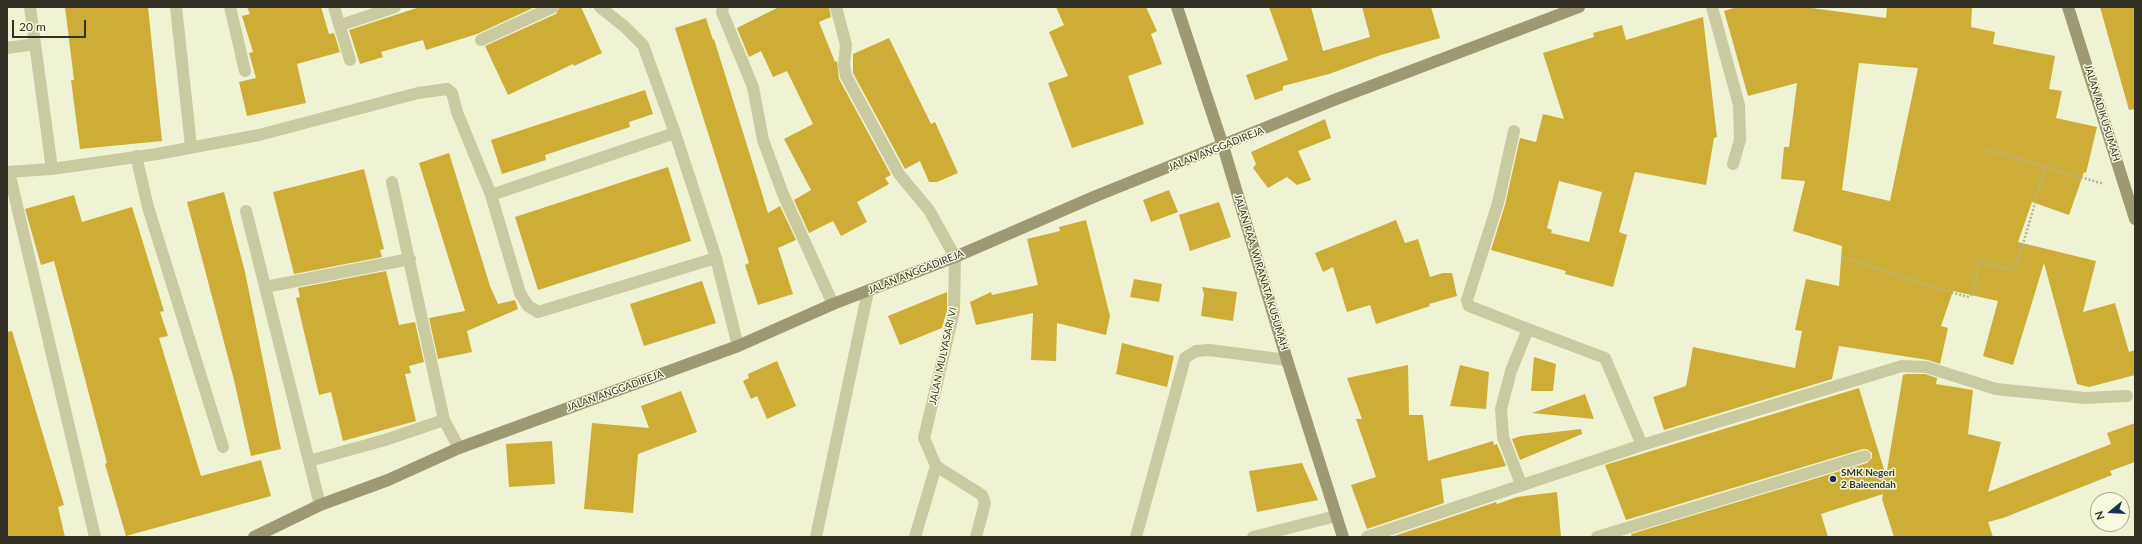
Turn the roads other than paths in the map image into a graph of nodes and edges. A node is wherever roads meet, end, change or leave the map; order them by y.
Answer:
1 (30, 7) edge
2 (176, 7) edge
3 (230, 7) edge
4 (334, 7) edge
5 (395, 7) edge
6 (553, 7) edge
7 (600, 7) edge
8 (723, 7) edge
9 (836, 7) edge
10 (1177, 7) edge
11 (1579, 7) edge
12 (1712, 7) edge
13 (2068, 7) edge
14 (341, 26) junction
15 (481, 40) dead end
16 (35, 44) junction
17 (7, 48) edge
18 (350, 60) dead end
19 (245, 71) dead end
20 (1514, 131) dead end
21 (675, 133) junction
22 (191, 146) junction
23 (1223, 146) junction
24 (136, 156) junction
25 (1733, 164) dead end
26 (52, 169) junction
27 (10, 176) edge
28 (392, 182) dead end
29 (491, 195) junction
30 (246, 211) dead end
31 (2135, 219) edge
32 (955, 257) junction
33 (410, 258) junction
34 (716, 258) junction
35 (265, 287) junction
36 (868, 292) junction
37 (833, 304) junction
38 (1528, 330) junction
39 (738, 346) junction
40 (1287, 360) junction
41 (2127, 396) dead end
42 (444, 420) junction
43 (1642, 445) junction
44 (223, 447) dead end
45 (459, 448) junction
46 (1865, 456) dead end
47 (309, 461) junction
48 (936, 466) junction
49 (1521, 484) junction
50 (320, 505) junction
51 (1336, 516) junction
52 (95, 537) edge
53 (254, 537) edge
54 (816, 537) edge
55 (915, 537) edge
56 (976, 537) edge
57 (1136, 537) edge
58 (1253, 537) edge
59 (1343, 537) edge
60 (1367, 537) edge
61 (1597, 537) edge

1 - 16 street
2 - 22 street
3 - 19 street
4 - 14 street
5 - 14 street
6 - 15 street
7 - 21 street
8 - 37 street
9 - 32 street
10 - 23 main road, JALAN RAA. WIRANATA KUSUMAH
11 - 23 main road, JALAN ANGGADIREJA
12 - 25 street
13 - 31 main road, JALAN ADIKUSUMAH
14 - 18 street
16 - 17 street
16 - 26 street
20 - 38 street
21 - 29 street
21 - 34 street
22 - 24 street
22 - 29 street
23 - 32 main road, JALAN ANGGADIREJA
23 - 40 main road, JALAN RAA. WIRANATA KUSUMAH
24 - 26 street
24 - 44 street
26 - 27 street
27 - 52 street
28 - 33 street
29 - 34 street
30 - 35 street
32 - 36 main road, JALAN ANGGADIREJA
32 - 48 street, JALAN MULYASARI VI
33 - 35 street
33 - 42 street
34 - 39 street
35 - 47 street
36 - 37 main road, JALAN ANGGADIREJA
36 - 54 street
37 - 39 main road, JALAN ANGGADIREJA
38 - 43 street
38 - 49 street
39 - 45 main road, JALAN ANGGADIREJA
40 - 51 main road, JALAN RAA. WIRANATA KUSUMAH
40 - 57 street
41 - 43 street
42 - 45 street
42 - 47 street
43 - 49 street
45 - 50 main road, JALAN ANGGADIREJA
46 - 61 street
47 - 50 street
48 - 55 street
48 - 56 street
49 - 60 street
50 - 53 main road, JALAN ANGGADIREJA
51 - 58 street
51 - 59 main road, JALAN RAA. WIRANATA KUSUMAH

